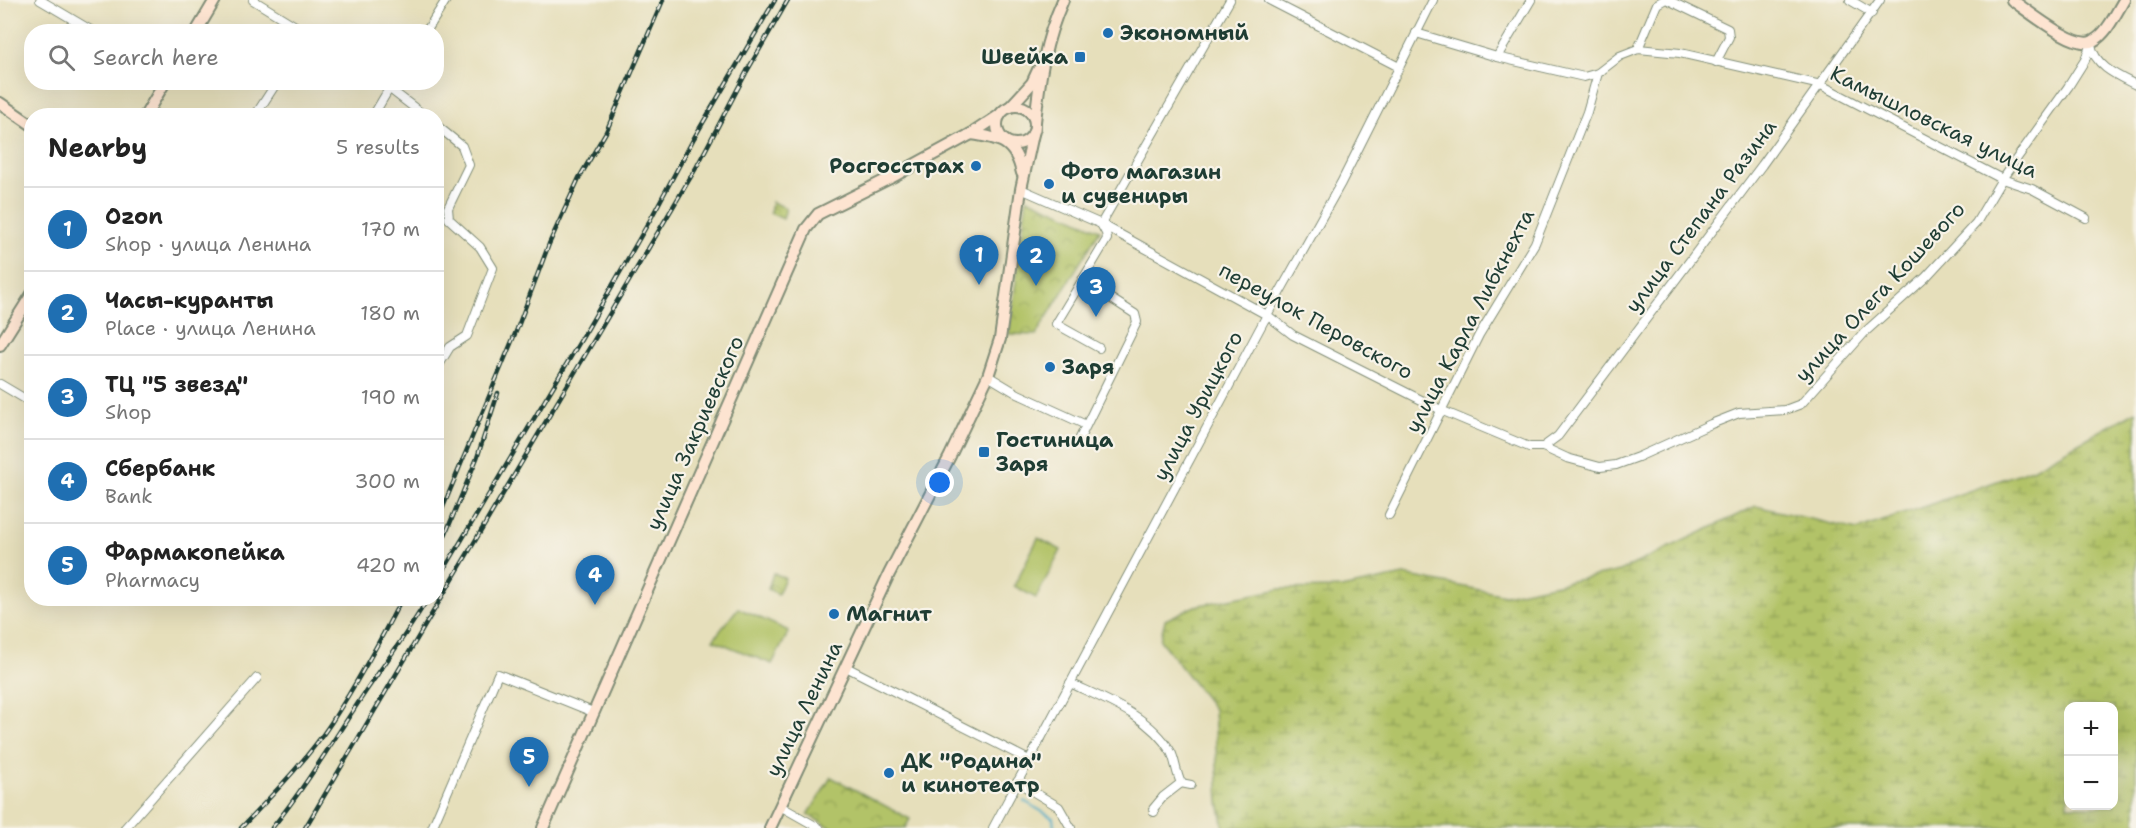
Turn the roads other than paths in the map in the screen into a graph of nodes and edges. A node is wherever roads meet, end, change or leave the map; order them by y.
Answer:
1 (40, 0) edge
2 (215, 0) edge
3 (253, 0) edge
4 (446, 0) edge
5 (1063, 0) edge
6 (1230, 0) edge
7 (1269, 0) edge
8 (1433, 0) edge
9 (1531, 0) edge
10 (1666, 0) edge
11 (1850, 0) edge
12 (1880, 0) edge
13 (2012, 0) edge
14 (2124, 0) edge
15 (1872, 13) junction
16 (80, 24) edge
17 (201, 24) edge
18 (292, 24) edge
19 (431, 24) edge
20 (1416, 33) junction
21 (2091, 43) junction
22 (1638, 49) junction
23 (1497, 57) junction
24 (1716, 62) junction
25 (1041, 64) junction
26 (1399, 67) junction
27 (1598, 73) junction
28 (1821, 85) junction
29 (2136, 85) edge
30 (160, 90) edge
31 (272, 90) edge
32 (388, 90) edge
33 (396, 90) edge
34 (0, 103) edge
35 (1010, 107) junction
36 (150, 108) edge
37 (260, 108) edge
38 (378, 108) edge
39 (416, 108) edge
40 (1000, 115) junction
41 (24, 119) edge
42 (1035, 122) junction
43 (444, 131) edge
44 (971, 134) junction
45 (1033, 134) junction
46 (1005, 142) junction
47 (2002, 179) junction
48 (1021, 189) junction
49 (2086, 218) dead end
50 (1101, 224) junction
51 (1082, 280) junction
52 (24, 307) edge
53 (1267, 315) junction
54 (0, 345) edge
55 (1099, 348) dead end
56 (444, 357) edge
57 (988, 376) junction
58 (0, 384) edge
59 (24, 398) edge
60 (1443, 411) junction
61 (1086, 425) junction
62 (1078, 440) dead end
63 (1544, 447) junction
64 (1600, 467) joint
65 (1389, 516) dead end
66 (846, 667) junction
67 (257, 678) dead end
68 (1070, 683) junction
69 (593, 712) junction
70 (1029, 760) junction
71 (1017, 782) junction
72 (1181, 783) junction
73 (1191, 785) dead end
74 (780, 806) junction
75 (1154, 812) dead end
76 (125, 828) edge
77 (432, 828) edge
78 (543, 828) edge
79 (770, 828) edge
80 (819, 828) edge
81 (993, 828) edge
82 (1071, 828) edge

1 - 16 street
2 - 17 main road
3 - 18 street
4 - 19 street
5 - 25 main road, улица Ленина
6 - 50 street
7 - 26 street
8 - 20 street, улица Урицкого
9 - 23 street
10 - 22 street
10 - 24 street
11 - 15 street
12 - 15 street, улица Степана Разина
13 - 21 main road
14 - 21 main road, улица Олега Кошевого
15 - 28 street, улица Степана Разина
20 - 23 street
20 - 26 street, улица Урицкого
21 - 29 street
21 - 47 street, улица Олега Кошевого
22 - 24 street, Камышловская улица
22 - 27 street
23 - 27 street
24 - 28 street, Камышловская улица
25 - 35 main road
25 - 42 main road, улица Ленина
26 - 53 street, улица Урицкого
27 - 60 street, улица Карла Либкнехта
28 - 47 street, Камышловская улица
28 - 63 street, улица Степана Разина
30 - 36 main road
31 - 37 street
32 - 38 street
33 - 39 street
34 - 41 main road
35 - 40 main road
35 - 42 main road
40 - 44 main road, улица Закриевского
40 - 46 main road
42 - 45 main road, улица Ленина
43 - 56 street
44 - 46 main road
44 - 69 main road, улица Закриевского
45 - 46 main road
45 - 48 main road, улица Ленина
46 - 48 main road
47 - 49 street, Камышловская улица
47 - 64 street, улица Олега Кошевого
48 - 50 street, переулок Перовского
48 - 57 main road, улица Ленина
50 - 51 street
50 - 53 street, переулок Перовского
51 - 55 street
51 - 61 street
52 - 54 main road
53 - 60 street, переулок Перовского
53 - 68 street, улица Урицкого
57 - 61 street
57 - 66 main road, улица Ленина
58 - 59 street
60 - 63 street, переулок Перовского
60 - 65 street, улица Карла Либкнехта
61 - 62 street
63 - 64 street, переулок Перовского
66 - 70 street
66 - 74 main road, улица Ленина
67 - 76 street
68 - 70 street, улица Урицкого
68 - 72 street
69 - 77 street
69 - 78 main road, улица Закриевского
70 - 71 street, улица Урицкого
71 - 81 street, улица Урицкого
71 - 82 street
72 - 73 street
72 - 75 street
74 - 79 main road, улица Ленина
74 - 80 street

